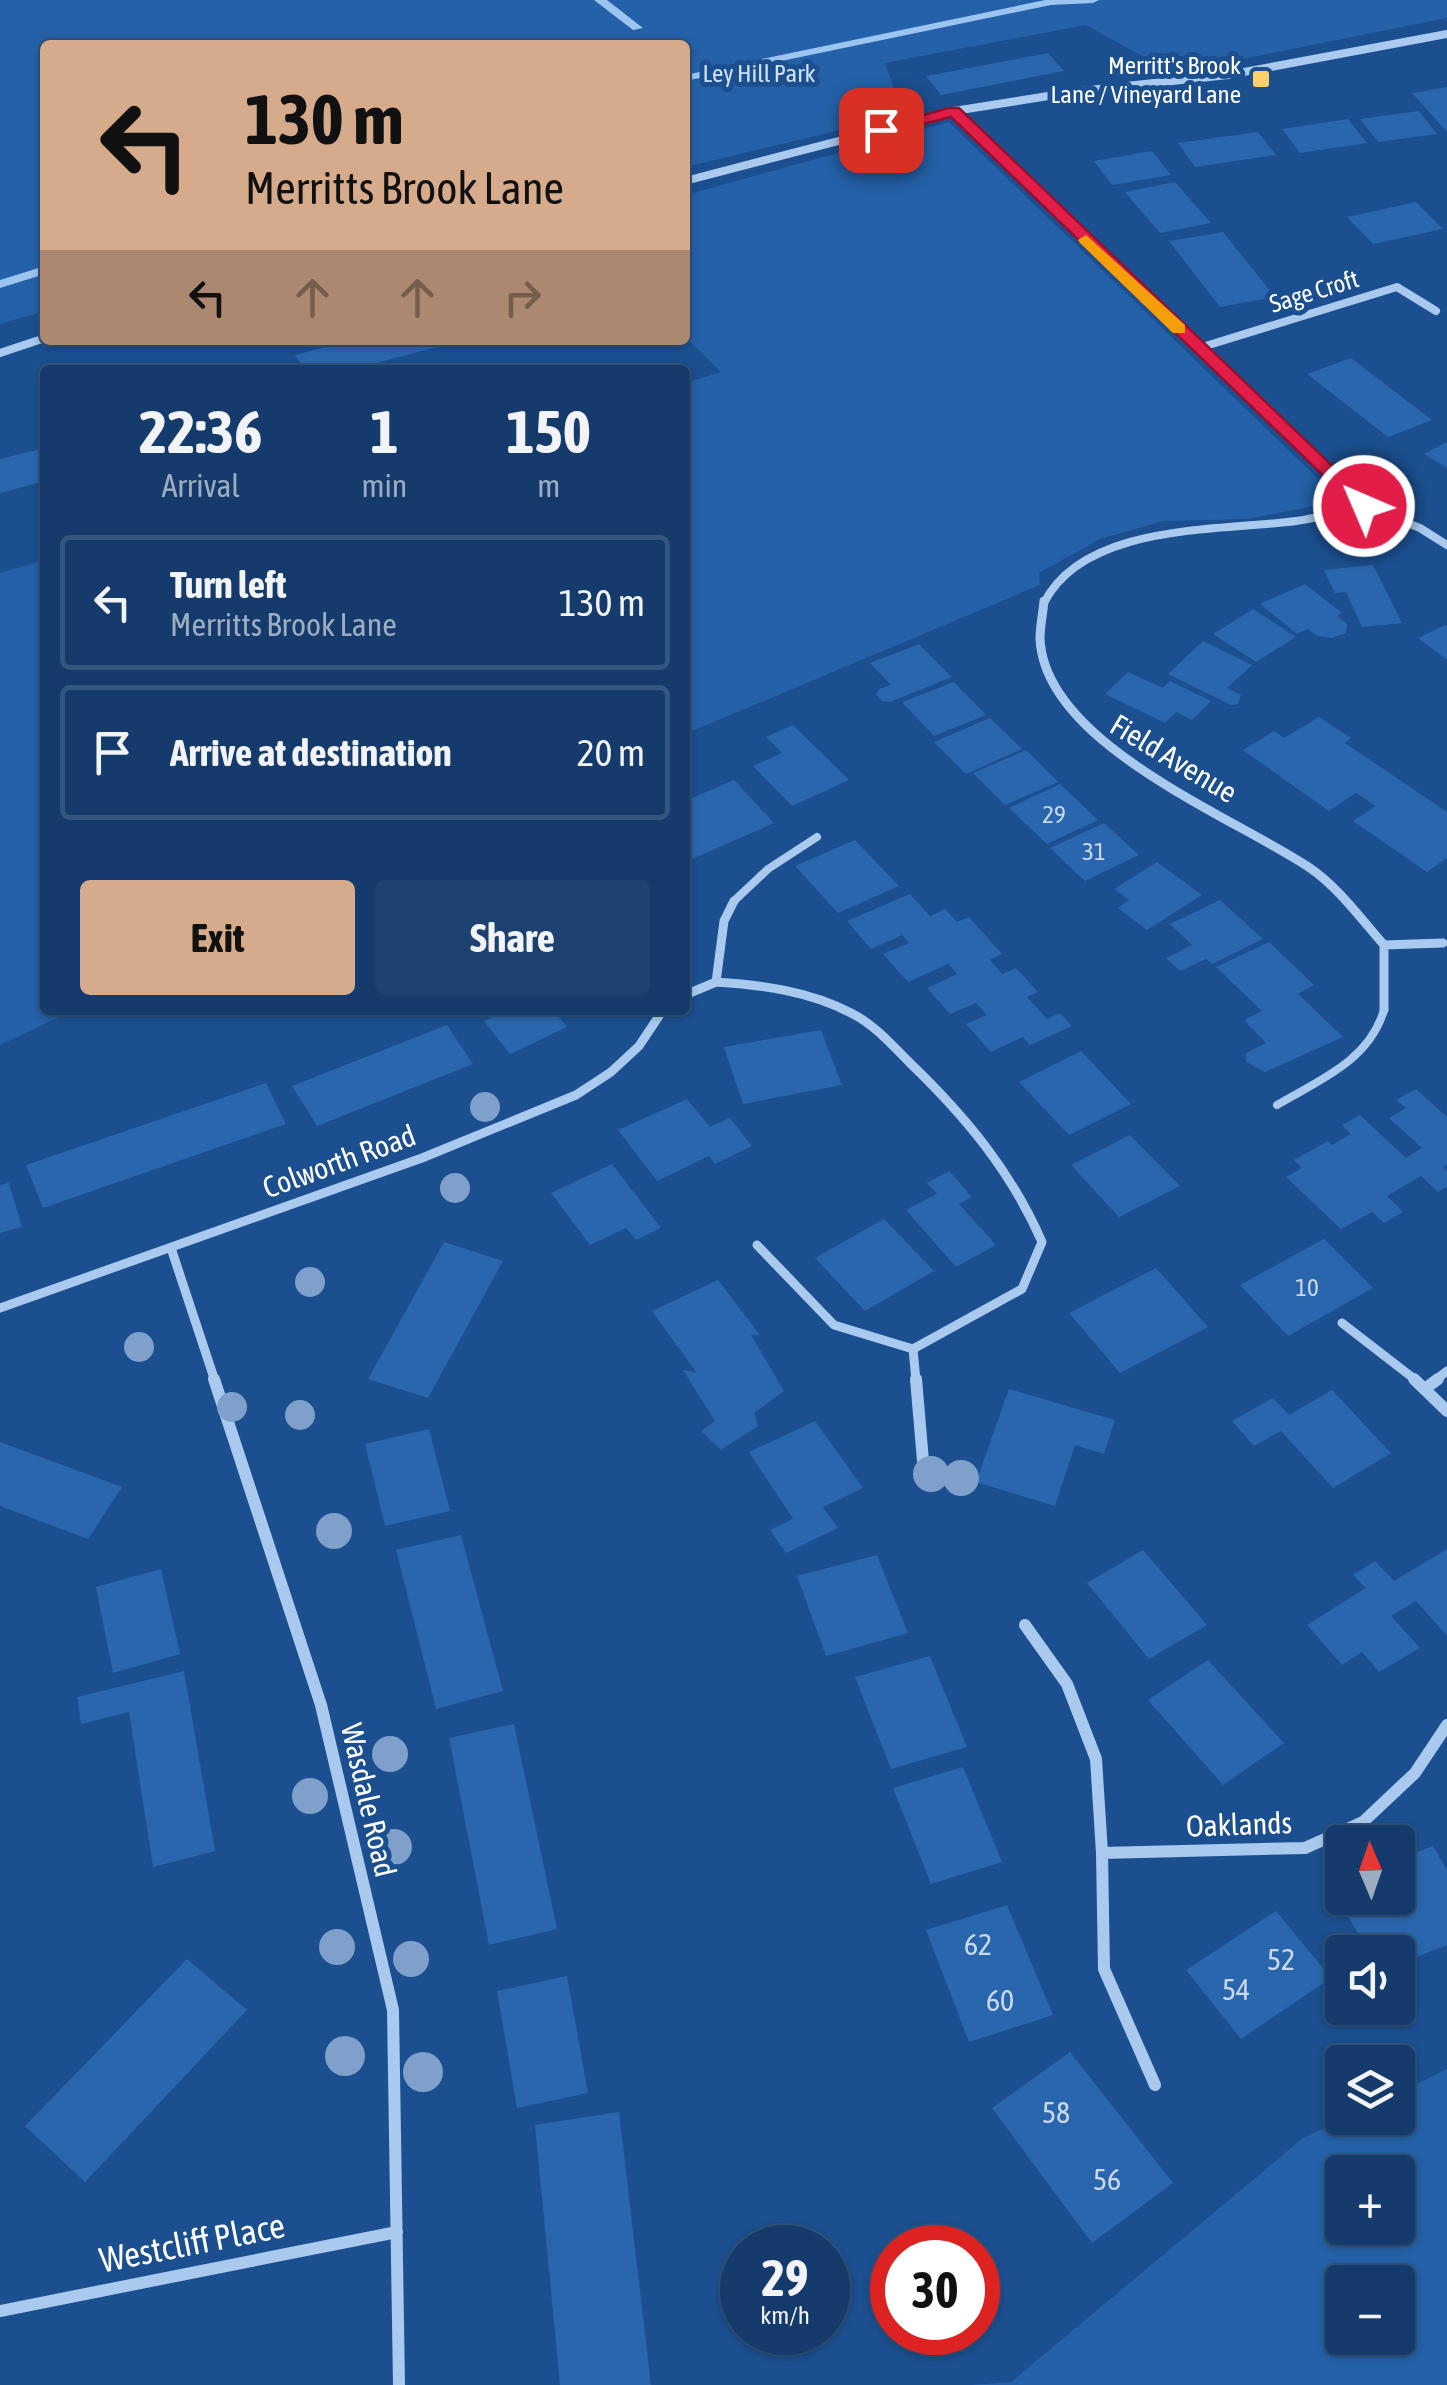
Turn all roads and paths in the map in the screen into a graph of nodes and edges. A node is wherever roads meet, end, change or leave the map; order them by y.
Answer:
1 (1447, 34) edge
2 (954, 111) junction
3 (690, 180) edge
4 (1436, 311) dead end
5 (40, 340) edge
6 (1199, 348) junction
7 (0, 353) edge
8 (1364, 506) junction
9 (1447, 545) edge
10 (817, 838) dead end
11 (734, 901) joint
12 (1445, 943) edge
13 (1384, 945) junction
14 (716, 982) junction
15 (690, 993) edge
16 (1384, 1010) joint
17 (660, 1015) edge
18 (1276, 1106) dead end
19 (757, 1246) dead end
20 (171, 1248) junction
21 (0, 1308) edge
22 (1342, 1323) dead end
23 (913, 1350) junction
24 (1447, 1371) edge
25 (1426, 1388) junction
26 (1447, 1411) edge
27 (922, 1460) dead end
28 (1025, 1625) dead end
29 (1447, 1725) edge
30 (1102, 1852) junction
31 (1156, 2084) dead end
32 (397, 2232) junction
33 (0, 2311) edge
34 (400, 2385) edge

1 - 2 street
2 - 3 street
2 - 6 street
4 - 6 street, Sage Croft
5 - 7 street
6 - 8 street
8 - 9 street
8 - 13 street, Field Avenue
10 - 11 lane
11 - 14 street
12 - 13 street
13 - 16 street
14 - 15 street
14 - 23 street
16 - 18 lane
17 - 20 street, Colworth Road
19 - 23 street
20 - 21 street, Colworth Road
20 - 32 street, Wasdale Road
22 - 25 street
23 - 27 street
24 - 25 street
25 - 26 street
28 - 30 street
29 - 30 street, Oaklands
30 - 31 street
32 - 33 street, Westcliff Place
32 - 34 street, Wasdale Road

